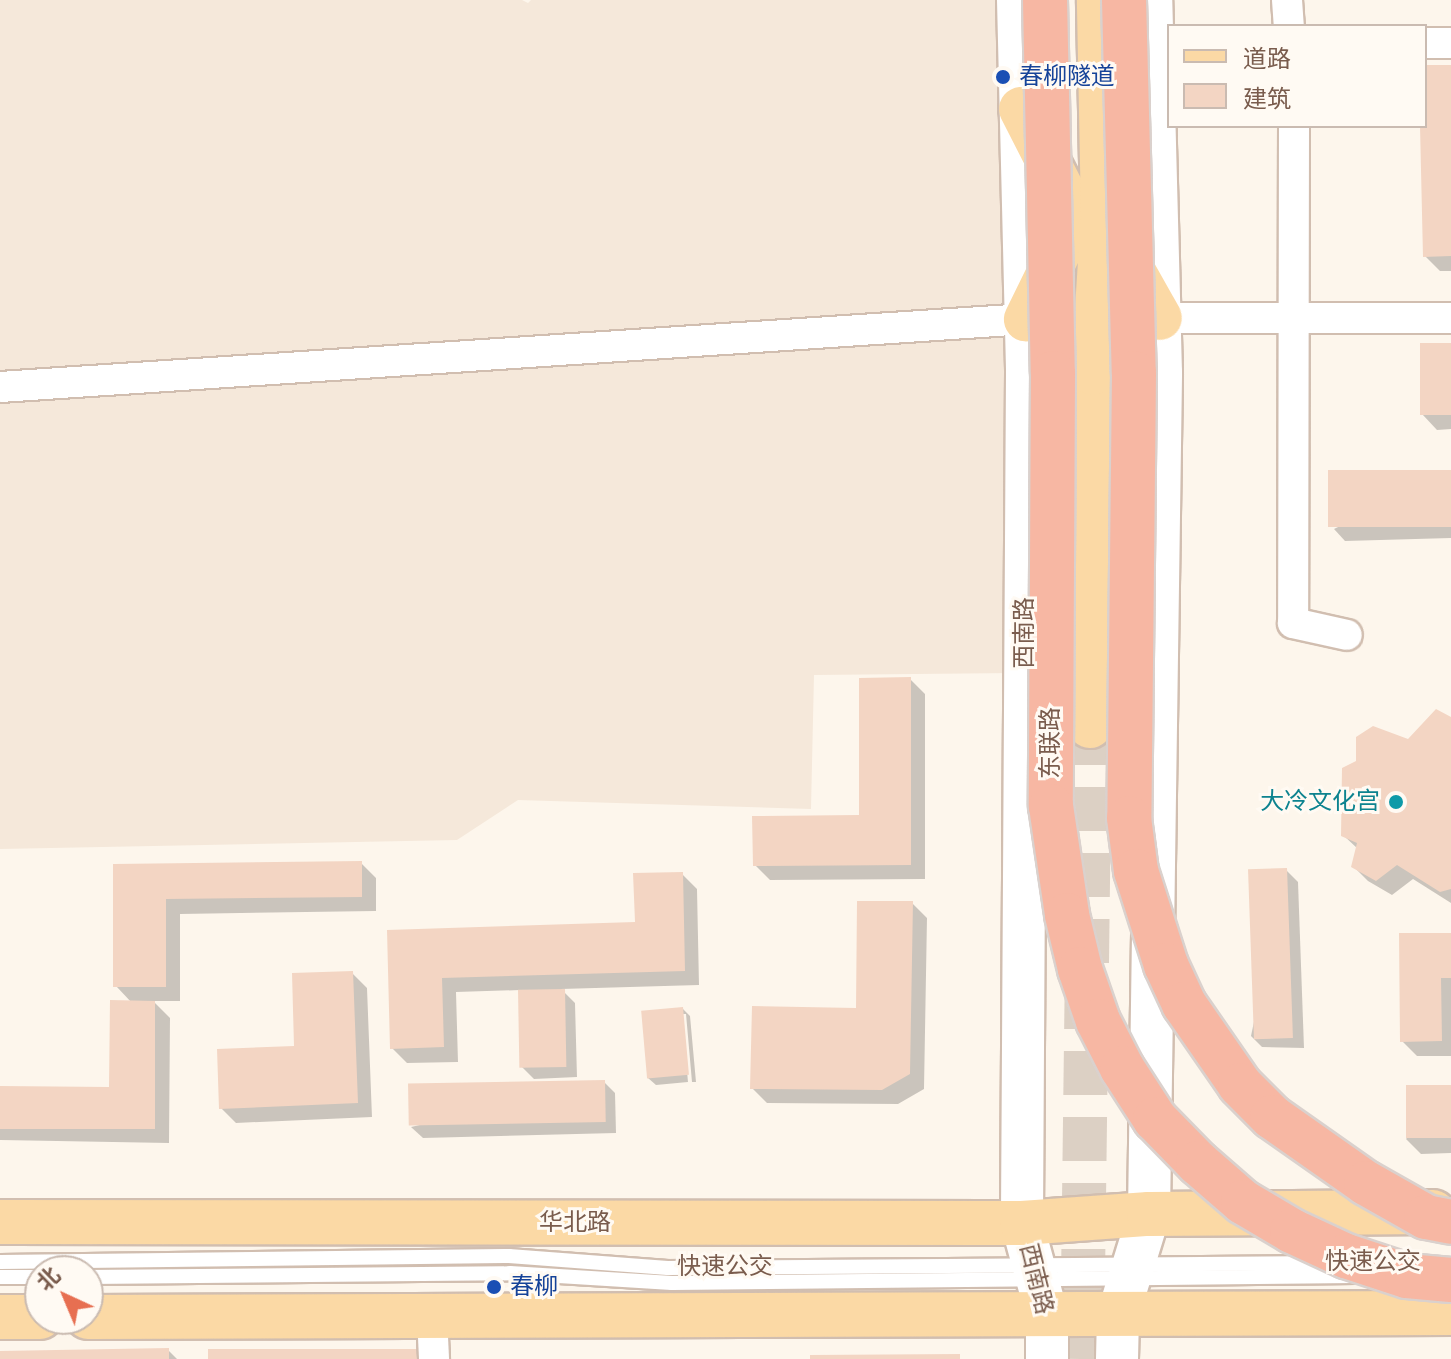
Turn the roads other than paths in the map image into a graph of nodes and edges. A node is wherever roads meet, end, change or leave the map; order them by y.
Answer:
1 (1018, 0) edge
2 (1045, 0) edge
3 (1072, 0) edge
4 (1099, 0) edge
5 (1124, 0) edge
6 (1151, 0) edge
7 (1287, 0) edge
8 (1289, 24) edge
9 (1427, 43) edge
10 (1451, 43) edge
11 (1021, 109) junction
12 (1294, 128) edge
13 (1090, 216) junction
14 (1160, 318) junction
15 (1294, 318) junction
16 (1451, 318) edge
17 (1026, 319) junction
18 (0, 387) edge
19 (1347, 635) dead end
20 (1090, 726) tunnel mouth
21 (1153, 928) junction
22 (1451, 1212) edge
23 (1149, 1214) junction
24 (0, 1222) edge
25 (1451, 1222) edge
26 (1022, 1223) junction
27 (0, 1262) edge
28 (1446, 1272) edge
29 (0, 1277) edge
30 (24, 1277) edge
31 (104, 1277) edge
32 (1127, 1286) junction
33 (1039, 1287) junction
34 (1451, 1313) edge
35 (432, 1316) junction
36 (0, 1317) edge
37 (24, 1317) edge
38 (104, 1317) edge
39 (434, 1359) edge
40 (1047, 1359) edge
41 (1117, 1359) edge

1 - 11 main road, 西南路
2 - 28 highway, 东联路, bridge
3 - 13 main road
4 - 13 main road
5 - 21 highway, bridge
6 - 14 main road
7 - 8 street
9 - 10 street
11 - 13 main road
11 - 17 main road, 西南路
12 - 15 street
13 - 14 main road
13 - 17 main road
13 - 20 main road
14 - 15 street
14 - 21 main road
15 - 16 street
15 - 19 street
17 - 18 street
17 - 26 main road, 西南路
21 - 23 main road
21 - 25 highway, bridge
22 - 23 main road, 华北路
23 - 26 main road, 华北路
23 - 32 main road
24 - 26 main road, 华北路
26 - 33 main road, 西南路
27 - 33 lane, 快速公交
28 - 32 lane, 快速公交
29 - 30 lane
31 - 33 lane, 快速公交
32 - 33 main road
32 - 34 main road
32 - 41 main road
33 - 35 main road
33 - 40 main road, 西南路
35 - 38 main road
35 - 39 street
36 - 37 main road

